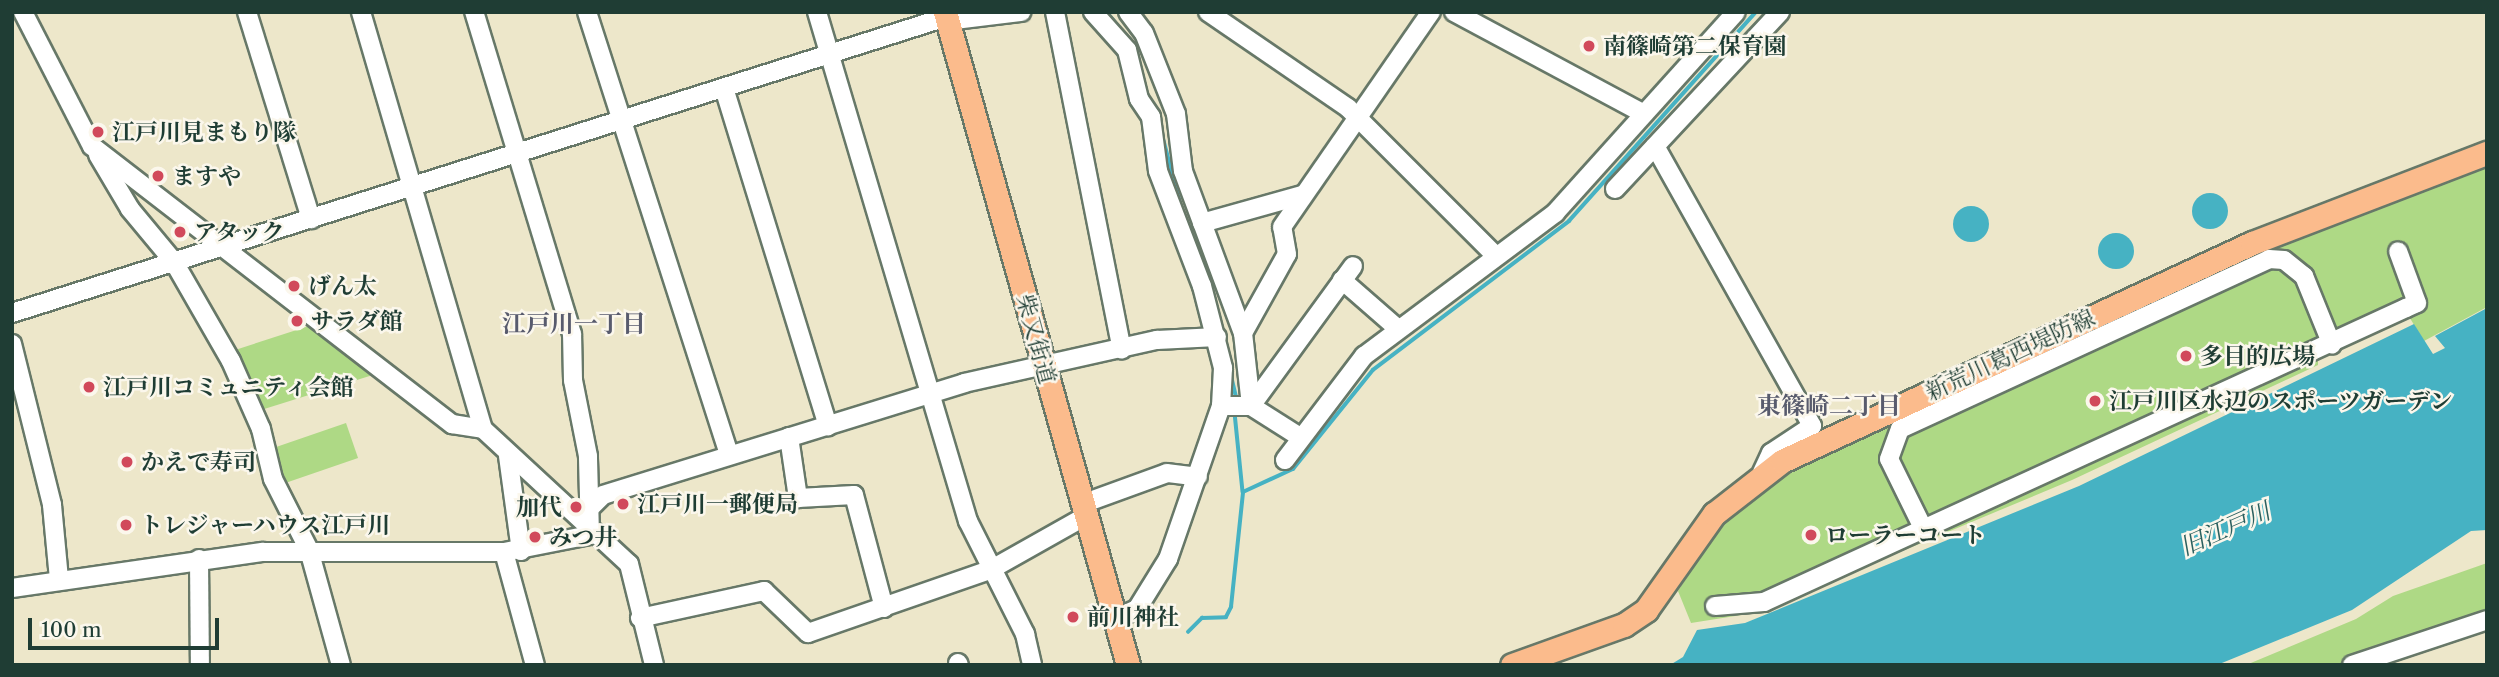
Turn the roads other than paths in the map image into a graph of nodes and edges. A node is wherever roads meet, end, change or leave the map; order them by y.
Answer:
1 (247, 12) edge
2 (360, 12) edge
3 (474, 12) edge
4 (587, 12) edge
5 (817, 12) edge
6 (1021, 12) edge
7 (1055, 12) edge
8 (1093, 12) edge
9 (1128, 12) edge
10 (1208, 12) edge
11 (1431, 12) edge
12 (1454, 12) edge
13 (1737, 12) edge
14 (1780, 12) edge
15 (946, 17) edge
16 (20, 21) edge
17 (830, 54) junction
18 (724, 88) junction
19 (1642, 113) junction
20 (1356, 118) junction
21 (621, 120) junction
22 (92, 146) junction
23 (1655, 146) junction
24 (517, 153) junction
25 (2487, 153) edge
26 (412, 187) junction
27 (1615, 189) dead end
28 (1302, 195) junction
29 (311, 219) junction
30 (1202, 223) junction
31 (223, 246) junction
32 (2398, 251) dead end
33 (1496, 256) junction
34 (174, 262) junction
35 (12, 313) edge
36 (1397, 328) junction
37 (1242, 333) junction
38 (1217, 337) junction
39 (12, 345) edge
40 (2332, 345) junction
41 (1122, 349) junction
42 (1043, 366) junction
43 (935, 393) junction
44 (1221, 405) junction
45 (1251, 406) junction
46 (828, 426) junction
47 (484, 429) junction
48 (1300, 437) junction
49 (789, 438) junction
50 (729, 455) junction
51 (508, 456) junction
52 (1285, 460) dead end
53 (1762, 472) junction
54 (1198, 477) junction
55 (590, 508) junction
56 (1084, 510) junction
57 (1924, 530) junction
58 (590, 535) junction
59 (309, 550) junction
60 (512, 551) junction
61 (199, 559) junction
62 (990, 570) junction
63 (59, 579) junction
64 (12, 588) edge
65 (1715, 606) dead end
66 (884, 608) junction
67 (640, 618) junction
68 (1115, 620) junction
69 (2487, 620) edge
70 (649, 663) edge
71 (200, 665) edge
72 (341, 665) edge
73 (535, 665) edge
74 (1032, 665) edge
75 (1128, 665) edge
76 (1512, 665) edge
77 (2352, 665) edge

1 - 29 street
2 - 26 street
3 - 24 street
4 - 21 street
5 - 17 street
6 - 15 street
7 - 41 street
8 - 38 street
9 - 30 street
10 - 20 street
11 - 20 street
12 - 19 street
13 - 19 street
14 - 23 street
15 - 17 street
15 - 42 main road, 柴又街道
16 - 22 street
17 - 18 street
17 - 43 street
18 - 21 street
18 - 46 street
19 - 33 street
20 - 28 street
20 - 33 street
21 - 24 street
21 - 50 street
22 - 31 street
22 - 34 street
23 - 27 street
23 - 53 street
24 - 26 street
24 - 55 street
25 - 53 main road, 新荒川葛西堤防線
26 - 29 street
26 - 47 street
28 - 30 street
28 - 37 street
29 - 31 street
30 - 37 street
31 - 34 street
31 - 47 street
32 - 40 street
33 - 36 street
34 - 35 street
34 - 59 street
36 - 45 street
36 - 48 street
37 - 45 street
38 - 41 street
38 - 44 street
39 - 63 street
40 - 57 street
40 - 57 street
41 - 42 street
42 - 43 street
42 - 56 main road, 柴又街道
43 - 46 street
43 - 62 street
44 - 45 street
44 - 54 street
45 - 48 street
46 - 49 street
47 - 51 street
48 - 52 street
49 - 50 street
49 - 66 street
50 - 55 street
51 - 58 street
51 - 60 street
53 - 76 main road, 新荒川葛西堤防線
54 - 56 street
54 - 68 street
55 - 58 street
56 - 62 street
56 - 68 main road, 柴又街道
57 - 65 street
58 - 60 street
58 - 67 street
59 - 60 street
59 - 61 street
59 - 72 street
60 - 73 street
61 - 63 street
61 - 71 street
62 - 66 street
62 - 74 street
63 - 64 street
66 - 67 street
67 - 70 street
68 - 75 main road, 柴又街道
69 - 77 street

